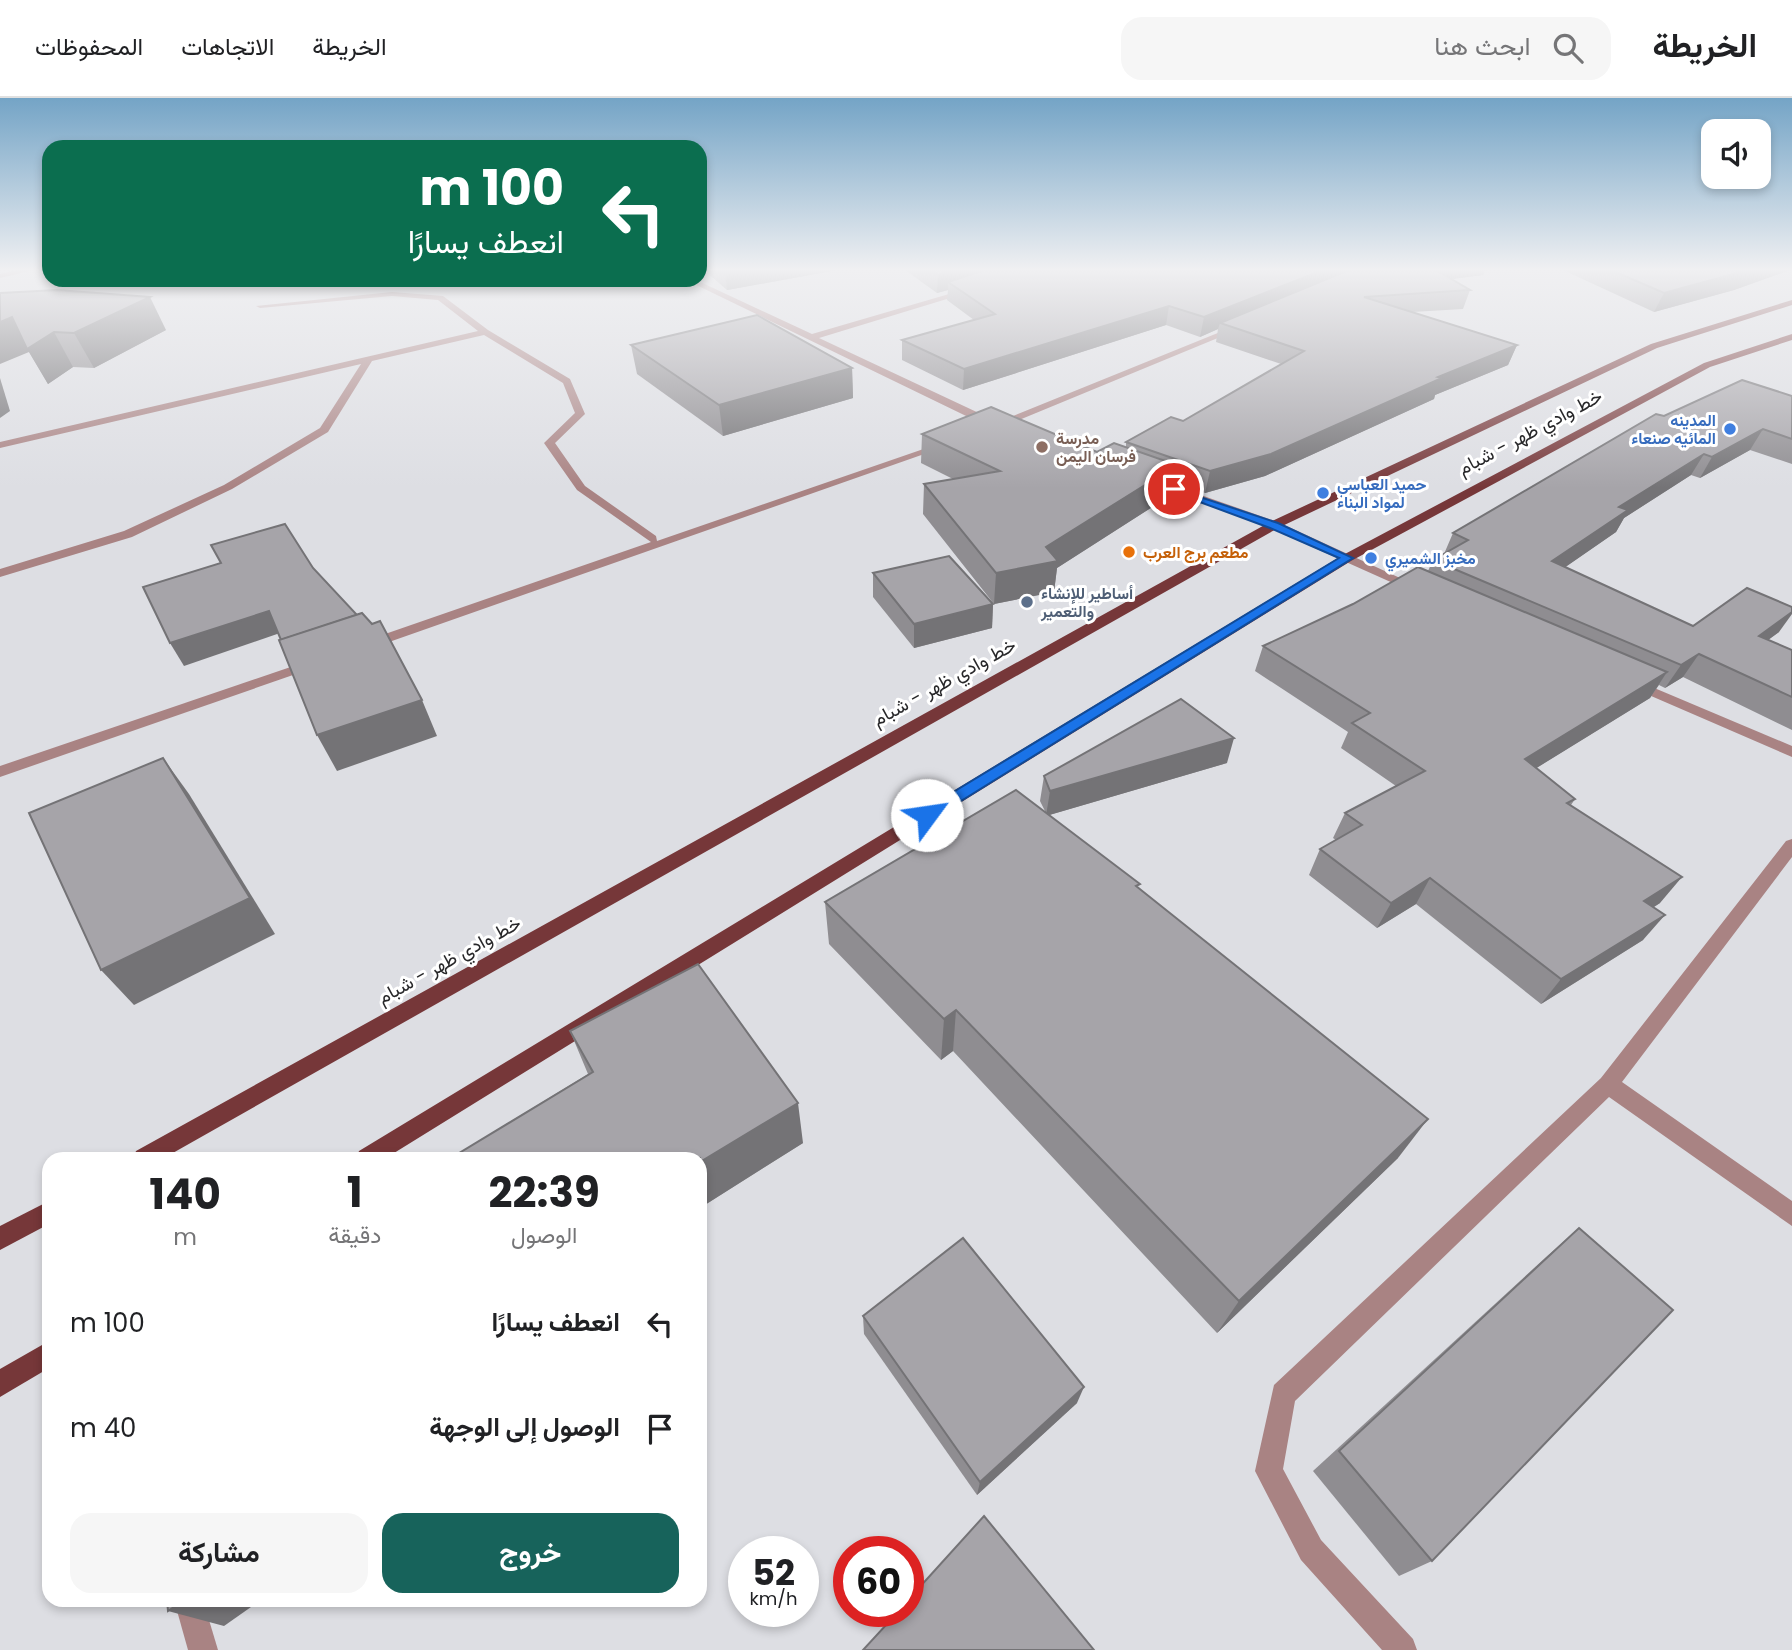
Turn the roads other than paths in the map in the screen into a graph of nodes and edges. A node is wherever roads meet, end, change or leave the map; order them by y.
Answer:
1 (441, 342) edge
2 (503, 342) edge
3 (824, 342) edge
4 (1203, 342) edge
5 (1665, 342) edge
6 (1776, 342) edge
7 (368, 360) junction
8 (999, 426) junction
9 (986, 431) edge
10 (1012, 431) edge
11 (960, 440) edge
12 (0, 445) edge
13 (1143, 478) edge
14 (1274, 525) junction
15 (652, 539) dead end
16 (1347, 558) junction
17 (0, 573) edge
18 (1436, 597) edge
19 (355, 649) edge
20 (329, 658) edge
21 (1614, 674) edge
22 (1792, 752) edge
23 (0, 772) edge
24 (1792, 845) edge
25 (1608, 1084) junction
26 (156, 1152) edge
27 (377, 1152) edge
28 (1792, 1215) edge
29 (42, 1216) edge
30 (0, 1240) edge
31 (42, 1358) edge
32 (0, 1384) edge
33 (191, 1607) edge
34 (203, 1650) edge
35 (1402, 1650) edge

1 - 7 street
2 - 15 street
3 - 8 street
4 - 8 street
5 - 14 main road, خط وادي ظهر - شبام
6 - 16 main road, خط وادي ظهر - شبام
7 - 12 street
7 - 17 street
8 - 9 street
8 - 10 street
11 - 19 street
13 - 14 street
14 - 16 street
14 - 26 main road, خط وادي ظهر - شبام
16 - 18 street
16 - 27 main road, خط وادي ظهر - شبام
20 - 23 street
21 - 22 street
24 - 25 street
25 - 28 street
25 - 35 street
29 - 30 main road
31 - 32 main road
33 - 34 street

